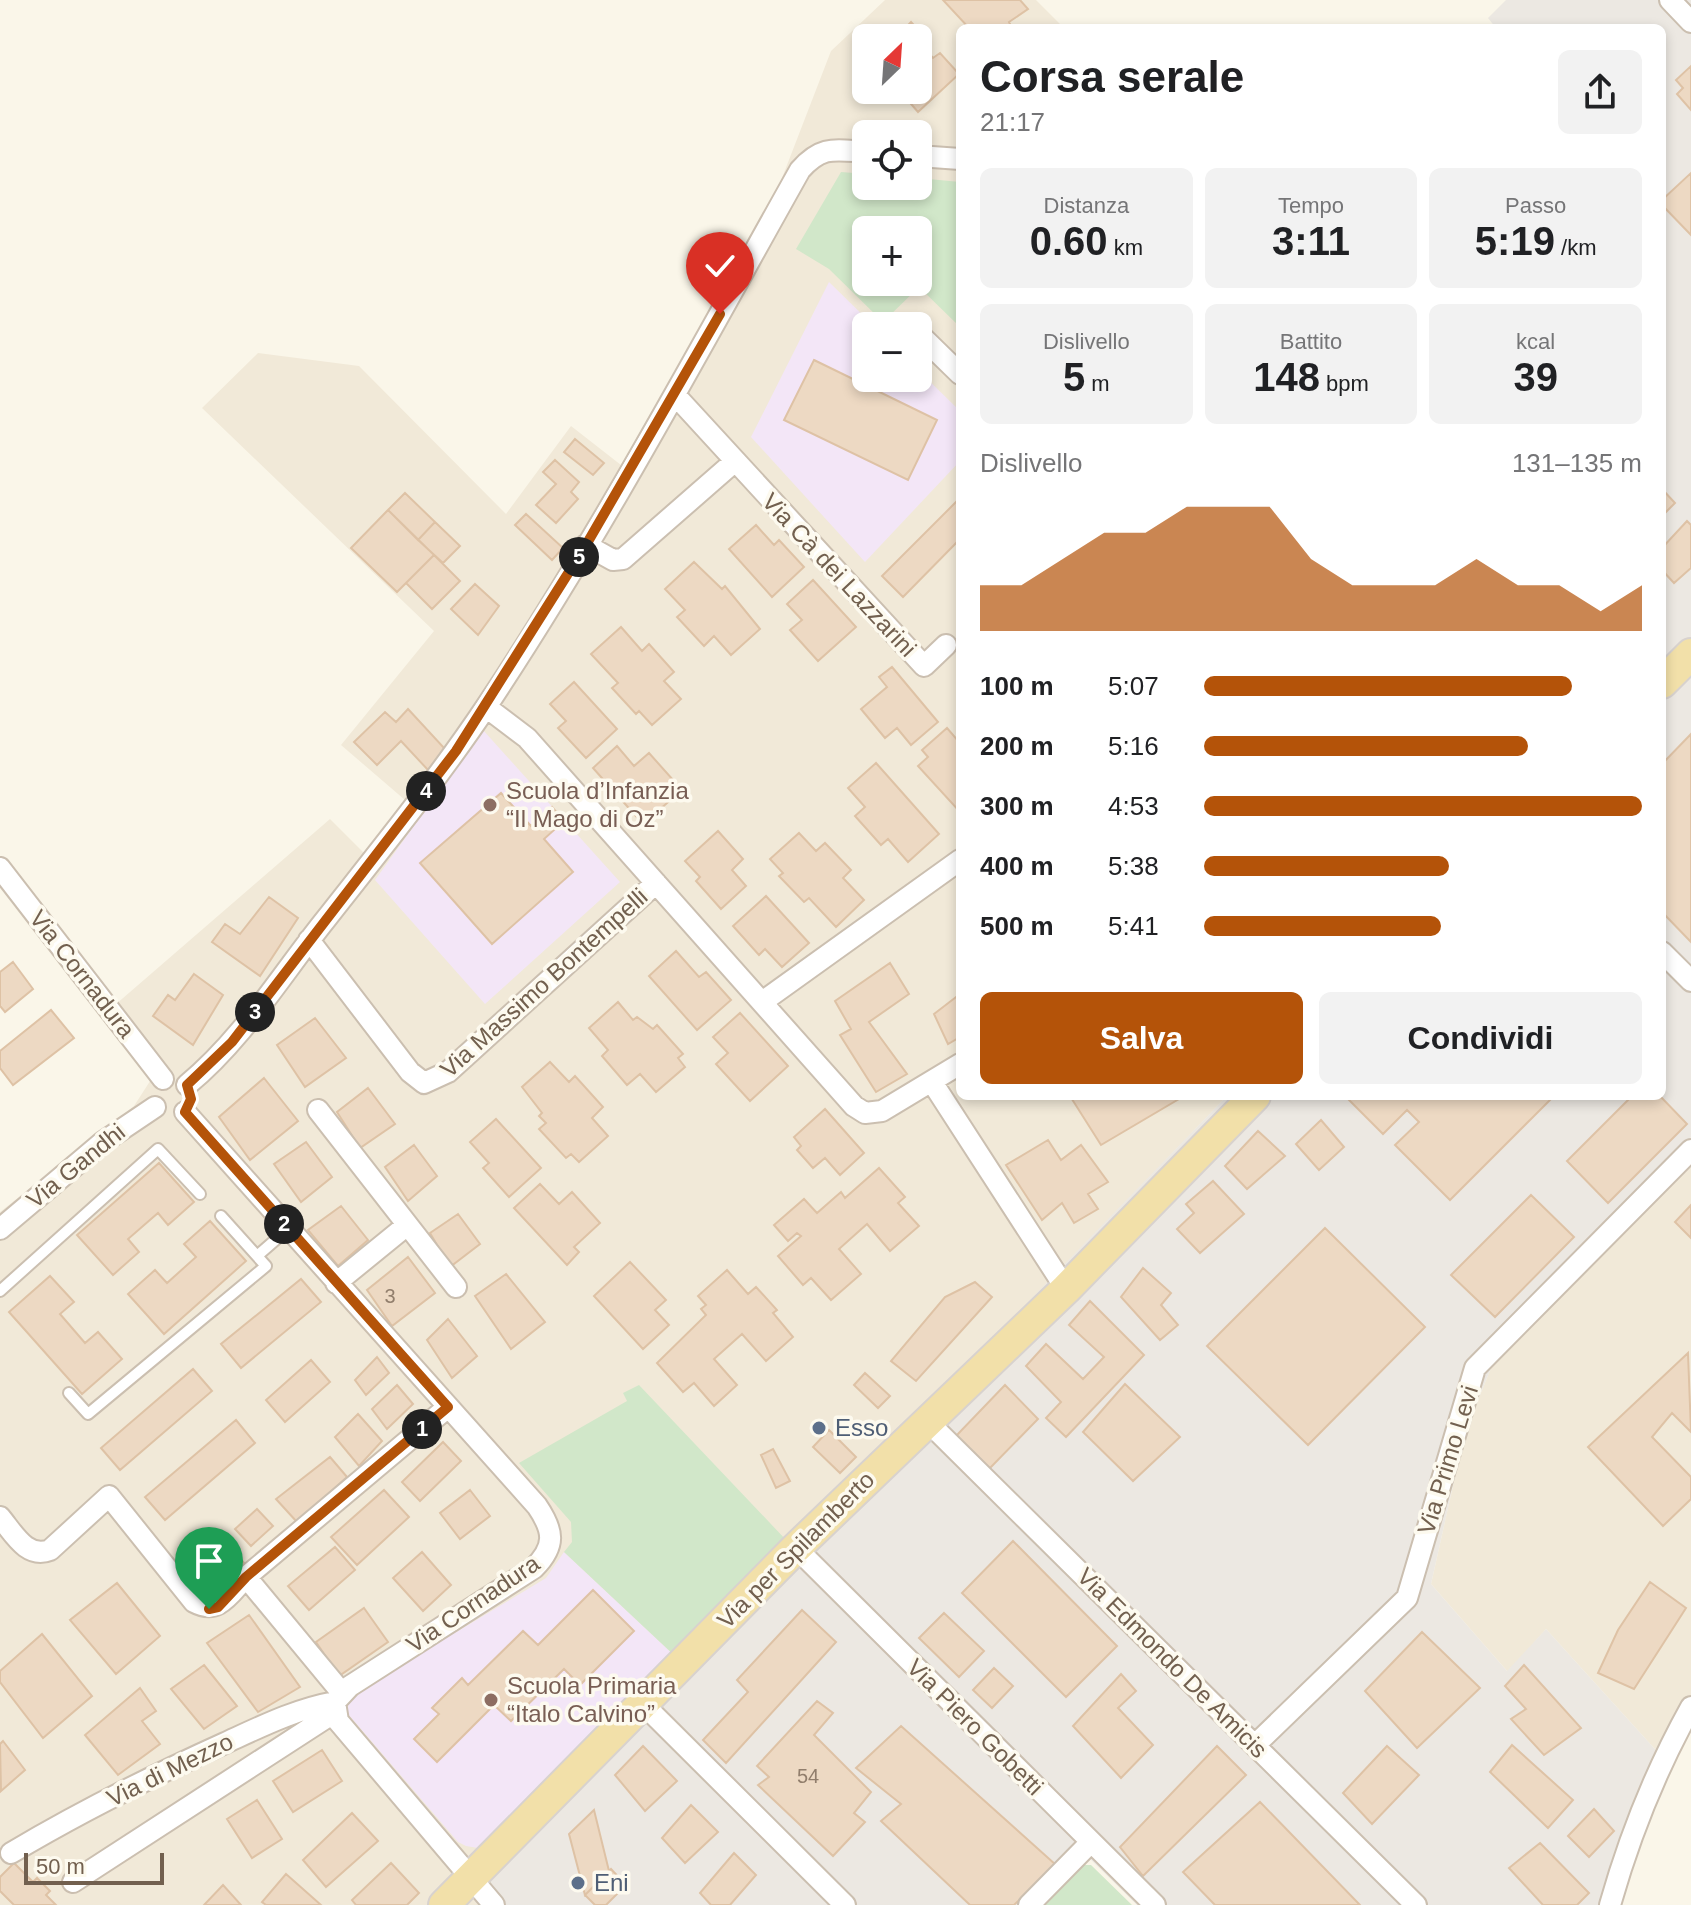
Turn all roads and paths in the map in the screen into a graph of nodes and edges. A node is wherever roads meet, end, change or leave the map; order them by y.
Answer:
1 (1670, 0) edge
2 (1691, 22) edge
3 (852, 151) edge
4 (932, 157) edge
5 (956, 159) edge
6 (932, 347) edge
7 (956, 370) edge
8 (675, 395) junction
9 (734, 462) junction
10 (586, 545) junction
11 (946, 645) dead end
12 (1691, 654) edge
13 (1666, 679) edge
14 (486, 707) junction
15 (956, 863) edge
16 (0, 868) edge
17 (656, 883) junction
18 (309, 940) junction
19 (1666, 956) edge
20 (1691, 981) edge
21 (762, 1002) junction
22 (956, 1067) edge
23 (163, 1079) junction
24 (932, 1082) junction
25 (187, 1085) junction
26 (1251, 1100) edge
27 (155, 1107) junction
28 (318, 1110) dead end
29 (185, 1112) junction
30 (1691, 1150) edge
31 (200, 1194) dead end
32 (221, 1216) dead end
33 (406, 1226) junction
34 (0, 1229) edge
35 (288, 1229) junction
36 (257, 1256) junction
37 (336, 1283) junction
38 (456, 1287) dead end
39 (1066, 1289) junction
40 (0, 1291) edge
41 (69, 1393) dead end
42 (448, 1407) junction
43 (927, 1421) junction
44 (0, 1517) edge
45 (796, 1548) junction
46 (246, 1577) junction
47 (337, 1702) junction
48 (643, 1704) junction
49 (1691, 1707) edge
50 (1255, 1745) junction
51 (1091, 1842) junction
52 (11, 1853) dead end
53 (470, 1878) junction
54 (73, 1882) dead end
55 (444, 1905) edge
56 (494, 1905) edge
57 (845, 1905) edge
58 (1029, 1905) edge
59 (1155, 1905) edge
60 (1416, 1905) edge
61 (1610, 1905) edge

1 - 2 street
3 - 8 street
4 - 5 street
6 - 7 street
8 - 9 street, Via Cà dei Lazzarini
8 - 10 street
9 - 10 street
9 - 11 street, Via Cà dei Lazzarini
10 - 14 street
12 - 13 main road
14 - 17 street, Via Massimo Bontempelli
14 - 18 street
15 - 21 street
16 - 23 street, Via Cornadura
17 - 18 street, Via Massimo Bontempelli
17 - 21 street, Via Massimo Bontempelli
18 - 25 street
19 - 20 street
21 - 24 street, Via Massimo Bontempelli
22 - 24 street, Via Massimo Bontempelli
23 - 25 street
23 - 27 street
24 - 39 street
25 - 29 street
26 - 39 main road, Via per Spilamberto
27 - 29 street
27 - 34 street, Via Gandhi
28 - 33 street
29 - 35 street, Via Cornadura
30 - 50 street, Via Primo Levi
31 - 40 lane
32 - 36 lane
33 - 37 street
33 - 38 street
35 - 36 lane
35 - 37 street, Via Cornadura
36 - 41 lane
37 - 42 street, Via Cornadura
39 - 43 main road, Via per Spilamberto
42 - 46 street
42 - 47 street, Via Cornadura
43 - 45 main road, Via per Spilamberto
43 - 50 street, Via Edmondo De Amicis
44 - 46 street
45 - 48 main road, Via per Spilamberto
45 - 51 street, Via Piero Gobetti
46 - 47 street
47 - 52 street, Via di Mezzo
47 - 53 street
47 - 54 street, Via Cornadura
48 - 53 main road, Via per Spilamberto
48 - 57 street
49 - 61 street
50 - 60 street, Via Edmondo De Amicis
51 - 58 street
51 - 59 street, Via Piero Gobetti
53 - 55 main road, Via per Spilamberto
53 - 56 street

